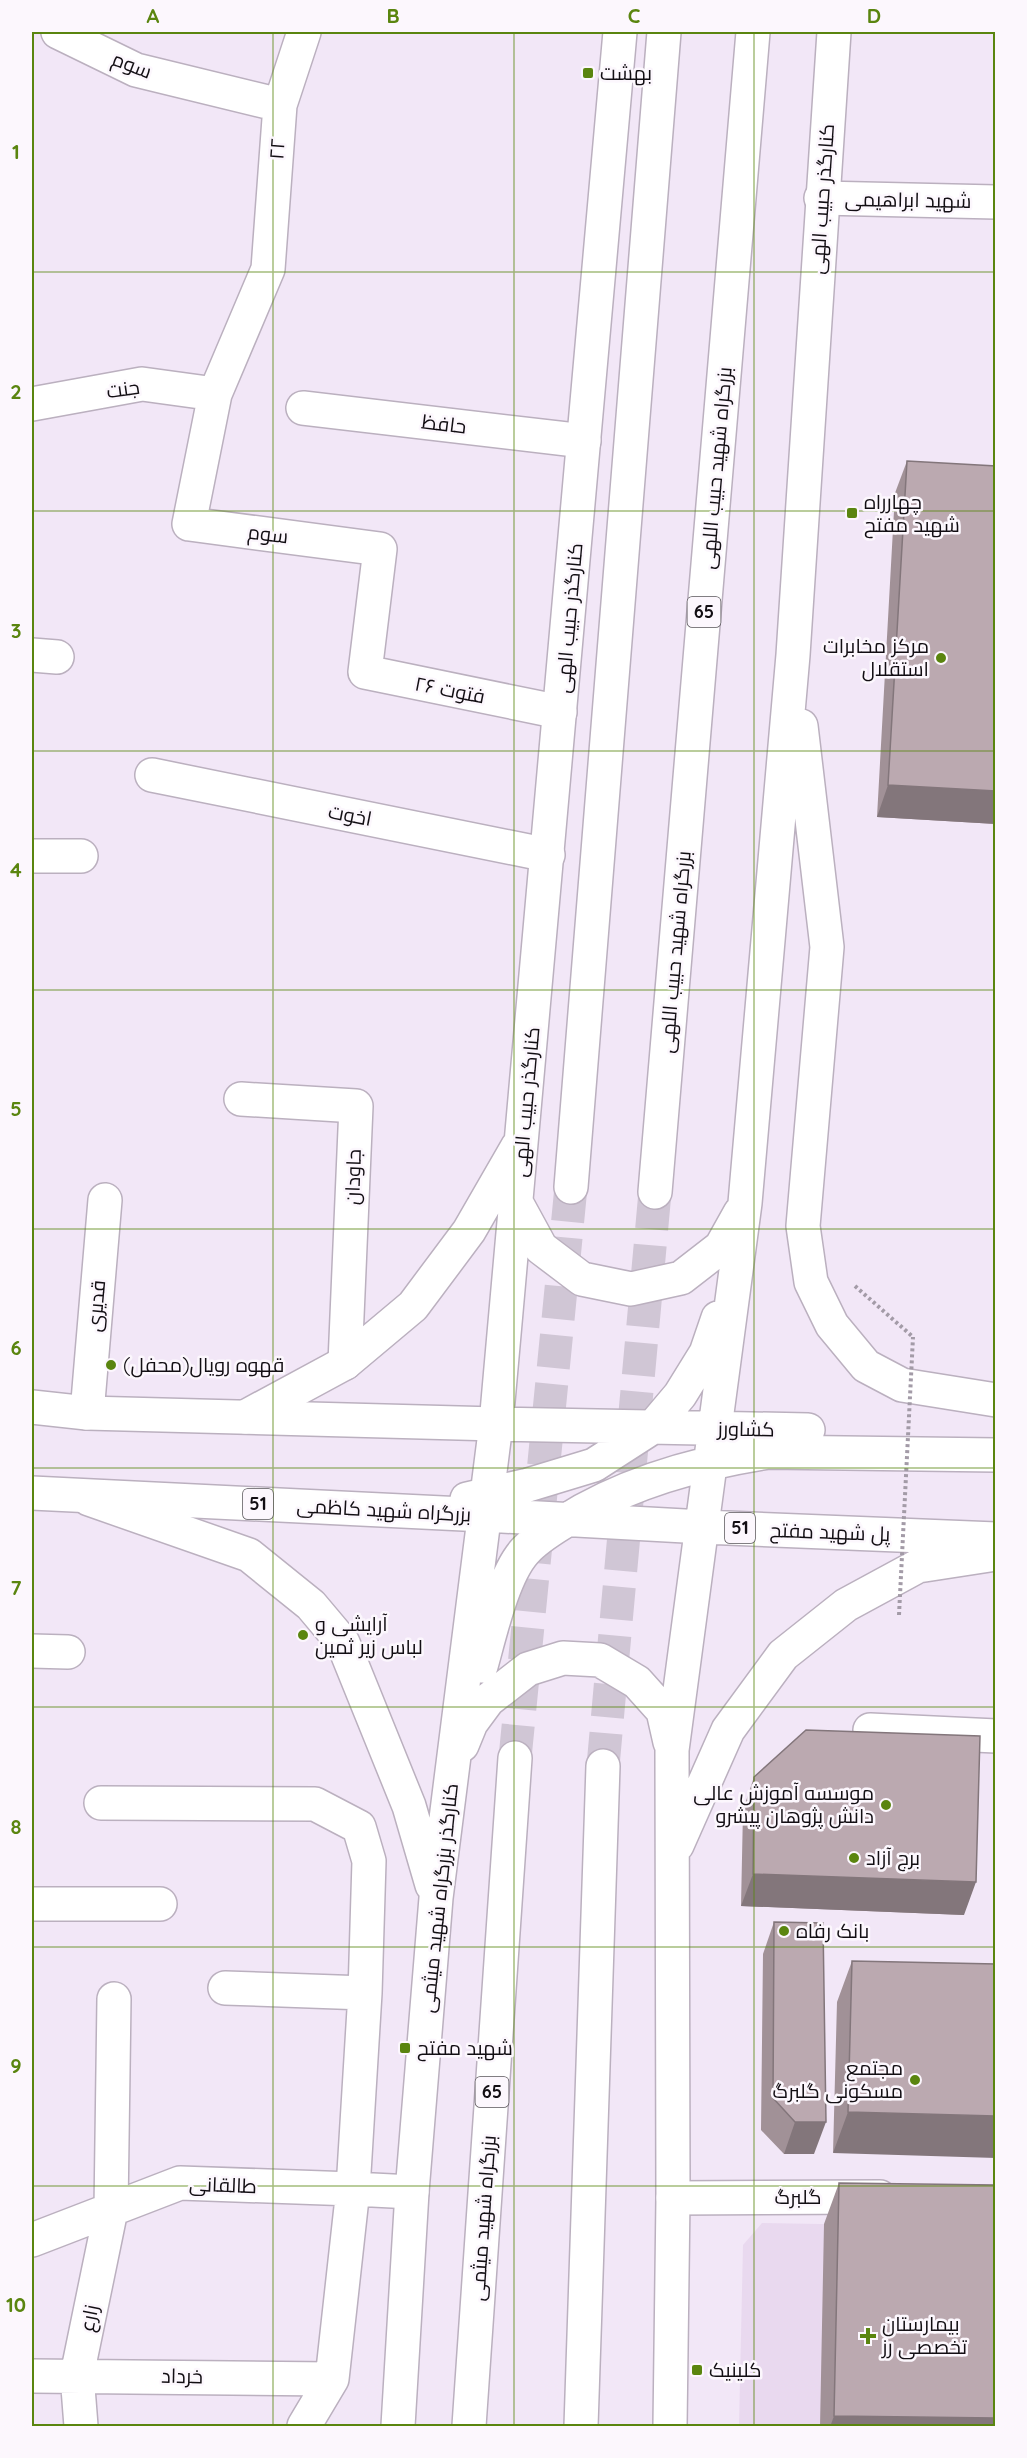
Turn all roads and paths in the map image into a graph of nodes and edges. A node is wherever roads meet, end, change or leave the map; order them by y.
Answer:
1 (58, 32) edge
2 (304, 32) edge
3 (620, 32) edge
4 (664, 32) edge
5 (753, 32) edge
6 (834, 32) edge
7 (280, 105) junction
8 (821, 198) junction
9 (996, 202) edge
10 (215, 394) junction
11 (32, 404) edge
12 (303, 408) dead end
13 (584, 441) junction
14 (369, 648) joint
15 (793, 655) junction
16 (560, 712) junction
17 (152, 775) dead end
18 (548, 855) junction
19 (32, 856) edge
20 (81, 856) dead end
21 (242, 1099) dead end
22 (522, 1140) junction
23 (571, 1187) tunnel mouth
24 (655, 1192) tunnel mouth
25 (105, 1200) dead end
26 (745, 1203) junction
27 (517, 1204) junction
28 (853, 1284) dead end
29 (345, 1363) junction
30 (996, 1400) edge
31 (32, 1407) edge
32 (87, 1413) junction
33 (245, 1417) junction
34 (496, 1424) junction
35 (653, 1427) junction
36 (717, 1428) junction
37 (996, 1435) edge
38 (996, 1455) edge
39 (711, 1463) junction
40 (32, 1493) edge
41 (78, 1496) junction
42 (486, 1505) junction
43 (568, 1519) junction
44 (703, 1527) junction
45 (996, 1539) edge
46 (996, 1554) edge
47 (899, 1615) dead end
48 (32, 1651) edge
49 (68, 1652) dead end
50 (870, 1730) edge
51 (996, 1736) edge
52 (672, 1750) junction
53 (515, 1758) tunnel mouth
54 (453, 1766) junction
55 (603, 1766) tunnel mouth
56 (100, 1803) dead end
57 (672, 1855) junction
58 (436, 1898) junction
59 (32, 1904) edge
60 (160, 1904) dead end
61 (225, 1988) dead end
62 (365, 1993) junction
63 (114, 1999) dead end
64 (353, 2189) junction
65 (412, 2192) junction
66 (912, 2197) edge
67 (673, 2198) junction
68 (111, 2210) junction
69 (32, 2240) edge
70 (77, 2375) junction
71 (32, 2376) edge
72 (332, 2379) junction
73 (81, 2427) edge
74 (303, 2427) edge
75 (398, 2427) edge
76 (469, 2427) edge
77 (581, 2427) edge
78 (670, 2427) edge

1 - 7 main road, سوم
2 - 7 main road, ۲۲
3 - 13 main road, کنارگذر حبیب الهی
4 - 23 main road
5 - 24 main road, بزرگراه شهید حبیب اللهی / 65
6 - 8 main road, کنارگذر حبیب الهی
7 - 10 main road, ۲۲
8 - 9 main road, شهید ابراهیمی
8 - 15 main road, کنارگذر حبیب الهی
10 - 11 main road, جنت
10 - 14 main road, سوم
12 - 13 main road, حافظ
13 - 16 main road, کنارگذر حبیب الهی
14 - 16 main road, فتوت ۲۶
15 - 26 main road
15 - 30 main road
16 - 18 main road, کنارگذر حبیب الهی
17 - 18 main road, اخوت
18 - 22 main road, کنارگذر حبیب الهی
19 - 20 main road
21 - 29 main road, جاودان
22 - 27 main road, کنارگذر حبیب الهی
22 - 29 main road
25 - 32 main road, قدیری
26 - 27 main road
26 - 35 main road
26 - 36 main road
27 - 34 main road, کنارگذر حبیب الهی
28 - 47 path, bridge
29 - 33 main road
31 - 32 main road
32 - 33 main road
33 - 34 main road, کشاورز
34 - 35 main road, کشاورز
34 - 42 main road, کنارگذر بزرگراه شهید میثمی
35 - 36 main road, کشاورز
35 - 42 main road
36 - 37 main road, کشاورز
36 - 39 main road
38 - 39 main road
39 - 43 main road
39 - 44 main road
40 - 41 main road, بزرگراه شهید کاظمی / 51
41 - 42 main road, بزرگراه شهید کاظمی / 51
41 - 58 main road
42 - 43 main road, پل شهید مفتح / 51
42 - 54 main road, کنارگذر بزرگراه شهید میثمی
43 - 44 main road, پل شهید مفتح / 51
43 - 54 main road
44 - 45 main road, پل شهید مفتح / 51
44 - 52 main road
46 - 57 main road
48 - 49 main road
50 - 51 main road
52 - 54 main road
52 - 57 main road
53 - 76 main road, بزرگراه شهید میثمی / 65
54 - 58 main road, کنارگذر بزرگراه شهید میثمی
55 - 77 main road
56 - 62 main road
57 - 67 main road
58 - 65 main road, کنارگذر بزرگراه شهید میثمی
59 - 60 main road
61 - 62 main road
62 - 64 main road
63 - 68 main road, زارع
64 - 65 main road
64 - 68 main road, طالقانی
64 - 72 main road
65 - 75 main road, کنارگذر بزرگراه شهید میثمی
66 - 67 main road, گلبرگ
67 - 78 main road
68 - 69 main road, طالقانی
68 - 70 main road, زارع
70 - 71 main road, خرداد
70 - 72 main road, خرداد
70 - 73 main road, زارع
72 - 74 main road

